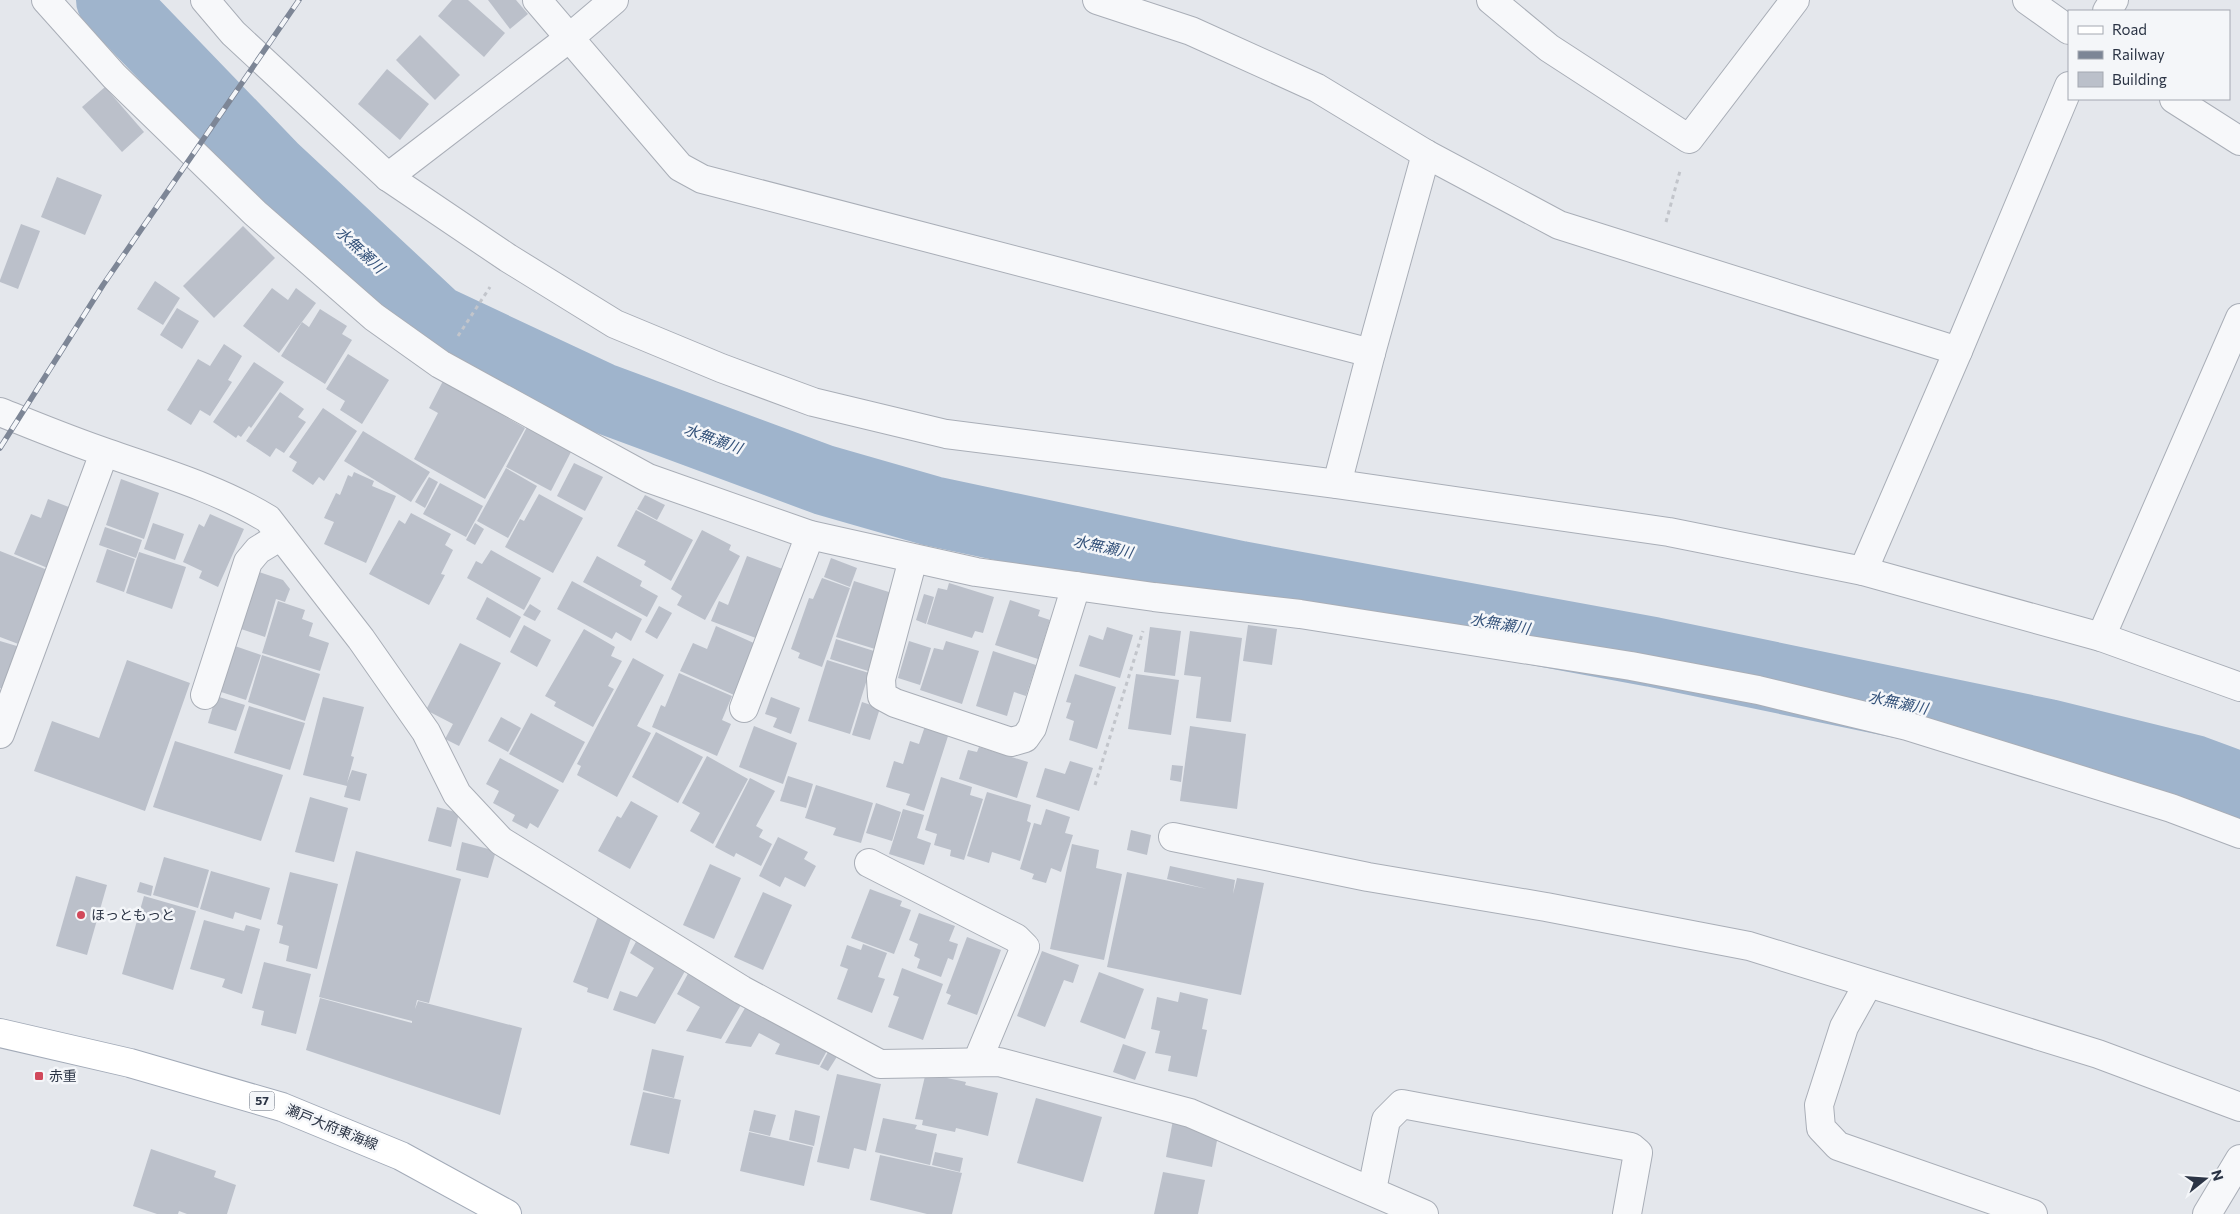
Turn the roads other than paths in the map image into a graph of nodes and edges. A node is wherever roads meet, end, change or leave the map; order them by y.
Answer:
1 (46, 0) edge
2 (205, 0) edge
3 (537, 0) edge
4 (614, 0) edge
5 (1097, 0) edge
6 (1492, 0) edge
7 (1795, 0) edge
8 (2027, 0) edge
9 (2068, 29) edge
10 (568, 39) junction
11 (2068, 88) edge
12 (2176, 100) edge
13 (2240, 141) edge
14 (1426, 154) junction
15 (388, 177) junction
16 (2240, 318) edge
17 (1958, 351) junction
18 (1371, 353) junction
19 (0, 412) edge
20 (104, 453) junction
21 (1338, 484) junction
22 (810, 535) junction
23 (281, 536) junction
24 (913, 559) junction
25 (1863, 571) junction
26 (1076, 586) junction
27 (2101, 637) junction
28 (2240, 687) edge
29 (205, 694) dead end
30 (744, 708) dead end
31 (0, 734) edge
32 (2240, 834) edge
33 (1173, 837) dead end
34 (869, 863) dead end
35 (1868, 984) junction
36 (0, 1033) edge
37 (977, 1062) junction
38 (2240, 1107) edge
39 (2240, 1159) edge
40 (1372, 1190) junction
41 (506, 1214) edge
42 (1424, 1214) edge
43 (1627, 1214) edge
44 (2033, 1214) edge
45 (2208, 1214) edge

1 - 22 street
2 - 15 street
3 - 10 street
4 - 10 street
5 - 14 street
6 - 7 street
8 - 9 street
10 - 15 street
10 - 18 street
11 - 17 street
12 - 13 street
14 - 17 street
14 - 18 street
15 - 21 street
16 - 27 street
17 - 25 street
18 - 21 street
19 - 20 street
20 - 23 street
20 - 31 street
21 - 25 street
22 - 24 street
22 - 30 street
23 - 29 street
23 - 37 street
24 - 26 street
24 - 26 street
25 - 27 street
26 - 32 street
27 - 28 street
33 - 35 street
34 - 37 street
35 - 38 street
35 - 44 street
36 - 41 main road, 瀬戸大府東海線 / 57
37 - 40 street
39 - 45 street
40 - 42 street
40 - 43 street

